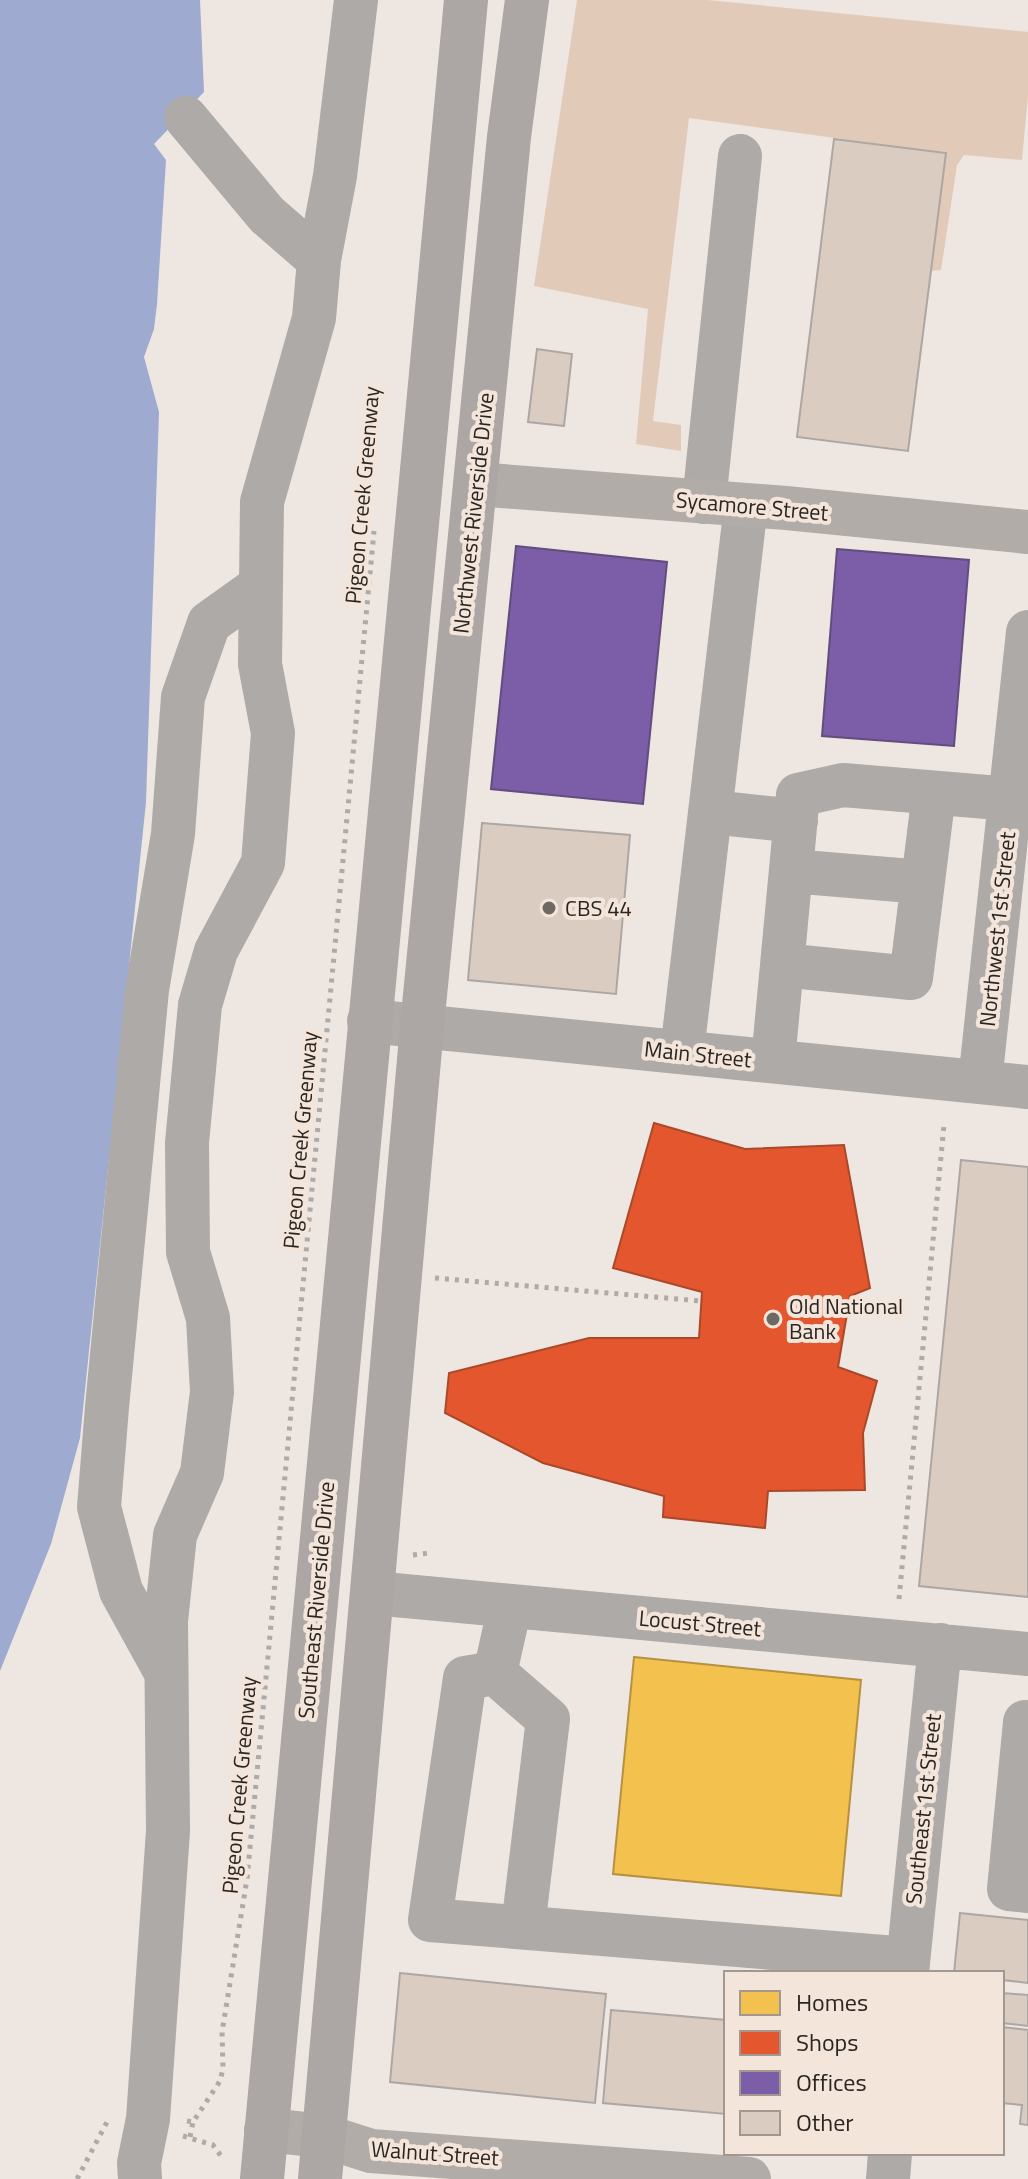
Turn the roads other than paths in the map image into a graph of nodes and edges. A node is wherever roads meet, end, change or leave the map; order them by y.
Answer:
1 (356, 0) edge
2 (466, 0) edge
3 (527, 0) edge
4 (186, 118) dead end
5 (740, 156) dead end
6 (319, 260) junction
7 (476, 484) junction
8 (725, 504) junction
9 (1028, 532) edge
10 (258, 588) junction
11 (1028, 632) edge
12 (934, 793) junction
13 (1016, 807) edge
14 (711, 812) junction
15 (796, 821) junction
16 (791, 871) junction
17 (923, 882) junction
18 (782, 965) junction
19 (369, 1021) junction
20 (422, 1026) junction
21 (682, 1052) junction
22 (773, 1061) junction
23 (980, 1082) junction
24 (1028, 1087) edge
25 (373, 1593) junction
26 (510, 1606) junction
27 (940, 1645) junction
28 (1028, 1654) edge
29 (165, 1671) junction
30 (495, 1673) junction
31 (1025, 1722) dead end
32 (1028, 1891) edge
33 (523, 1927) junction
34 (908, 1966) edge
35 (266, 2130) junction
36 (324, 2136) junction
37 (890, 2155) edge
38 (245, 2172) edge
39 (613, 2174) edge
40 (140, 2179) edge
41 (320, 2179) edge
42 (737, 2179) edge
43 (888, 2179) edge

1 - 6 street
2 - 19 highway
3 - 7 highway, Northwest Riverside Drive
4 - 6 street
5 - 8 street
6 - 10 street
7 - 8 main road, Sycamore Street
7 - 20 highway, Northwest Riverside Drive
8 - 9 main road, Sycamore Street
8 - 14 street
10 - 29 street
10 - 29 street
11 - 13 street, Northwest 1st Street
12 - 13 street
12 - 15 street
12 - 17 street
13 - 23 street, Northwest 1st Street
14 - 15 street
14 - 21 street
15 - 16 street
16 - 17 street
16 - 18 street
17 - 18 street
18 - 22 street
19 - 20 street, Main Street
19 - 35 highway, Southeast Riverside Drive
20 - 21 street, Main Street
20 - 25 highway
21 - 22 street, Main Street
22 - 23 street, Main Street
23 - 24 street, Main Street
25 - 26 street, Locust Street
25 - 36 highway
26 - 27 street, Locust Street
26 - 30 street
27 - 28 street, Locust Street
27 - 34 street, Southeast 1st Street
29 - 40 street
30 - 33 street
30 - 33 street
31 - 32 street
33 - 34 street
35 - 36 main road, Walnut Street
35 - 38 highway, Southeast Riverside Drive
36 - 39 main road, Walnut Street
36 - 41 highway
37 - 43 street
39 - 42 main road, Walnut Street

